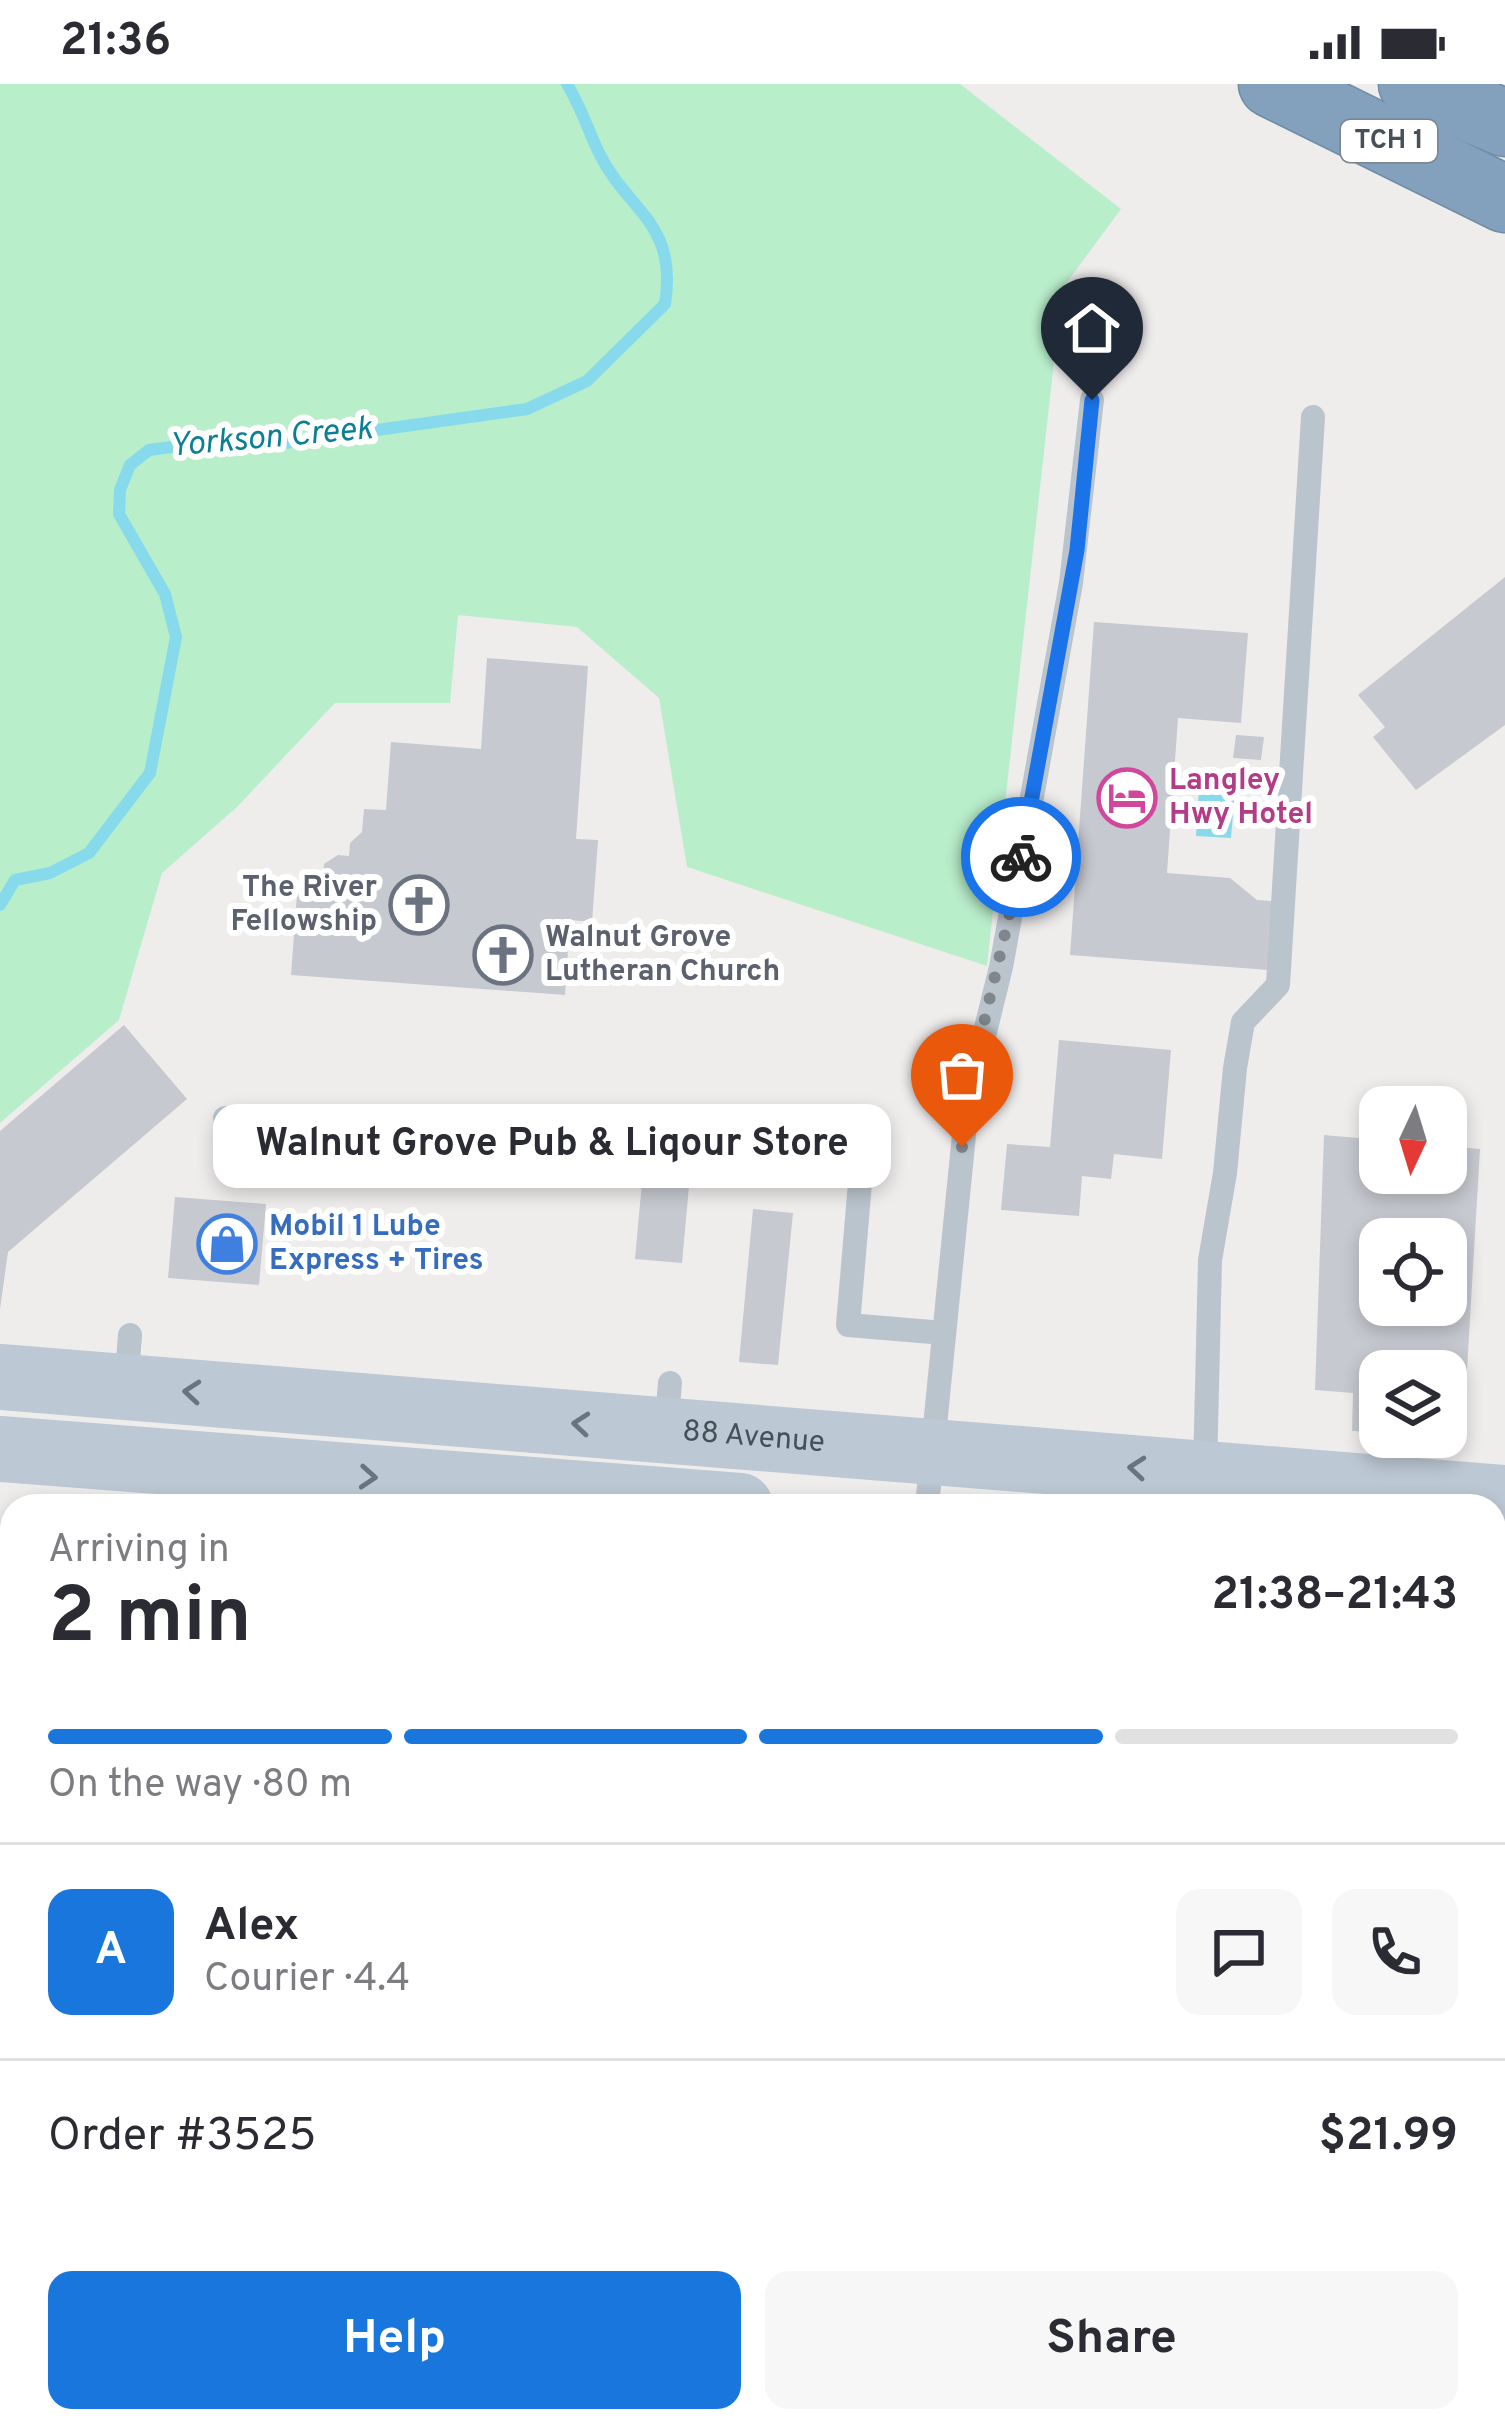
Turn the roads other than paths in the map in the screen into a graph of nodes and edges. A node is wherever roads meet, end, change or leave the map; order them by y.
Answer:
1 (1272, 84) edge
2 (1412, 84) edge
3 (1505, 123) edge
4 (1505, 199) edge
5 (1092, 400) dead end
6 (1313, 417) dead end
7 (225, 1118) dead end
8 (327, 1126) dead end
9 (862, 1159) dead end
10 (944, 1333) junction
11 (0, 1377) edge
12 (287, 1400) junction
13 (0, 1449) edge
14 (282, 1471) junction
15 (1205, 1474) junction
16 (929, 1479) edge
17 (583, 1494) edge
18 (1455, 1494) edge

1 - 4 highway, TCH 1
2 - 3 highway
5 - 10 lane
6 - 15 lane
7 - 8 lane
9 - 10 lane
10 - 16 lane
12 -> 11 main road, 88 Avenue
12 - 14 main road
16 -> 12 main road, 88 Avenue
13 - 14 main road
14 -> 17 main road
15 -> 16 main road, 88 Avenue
15 - 18 main road, 88 Avenue

